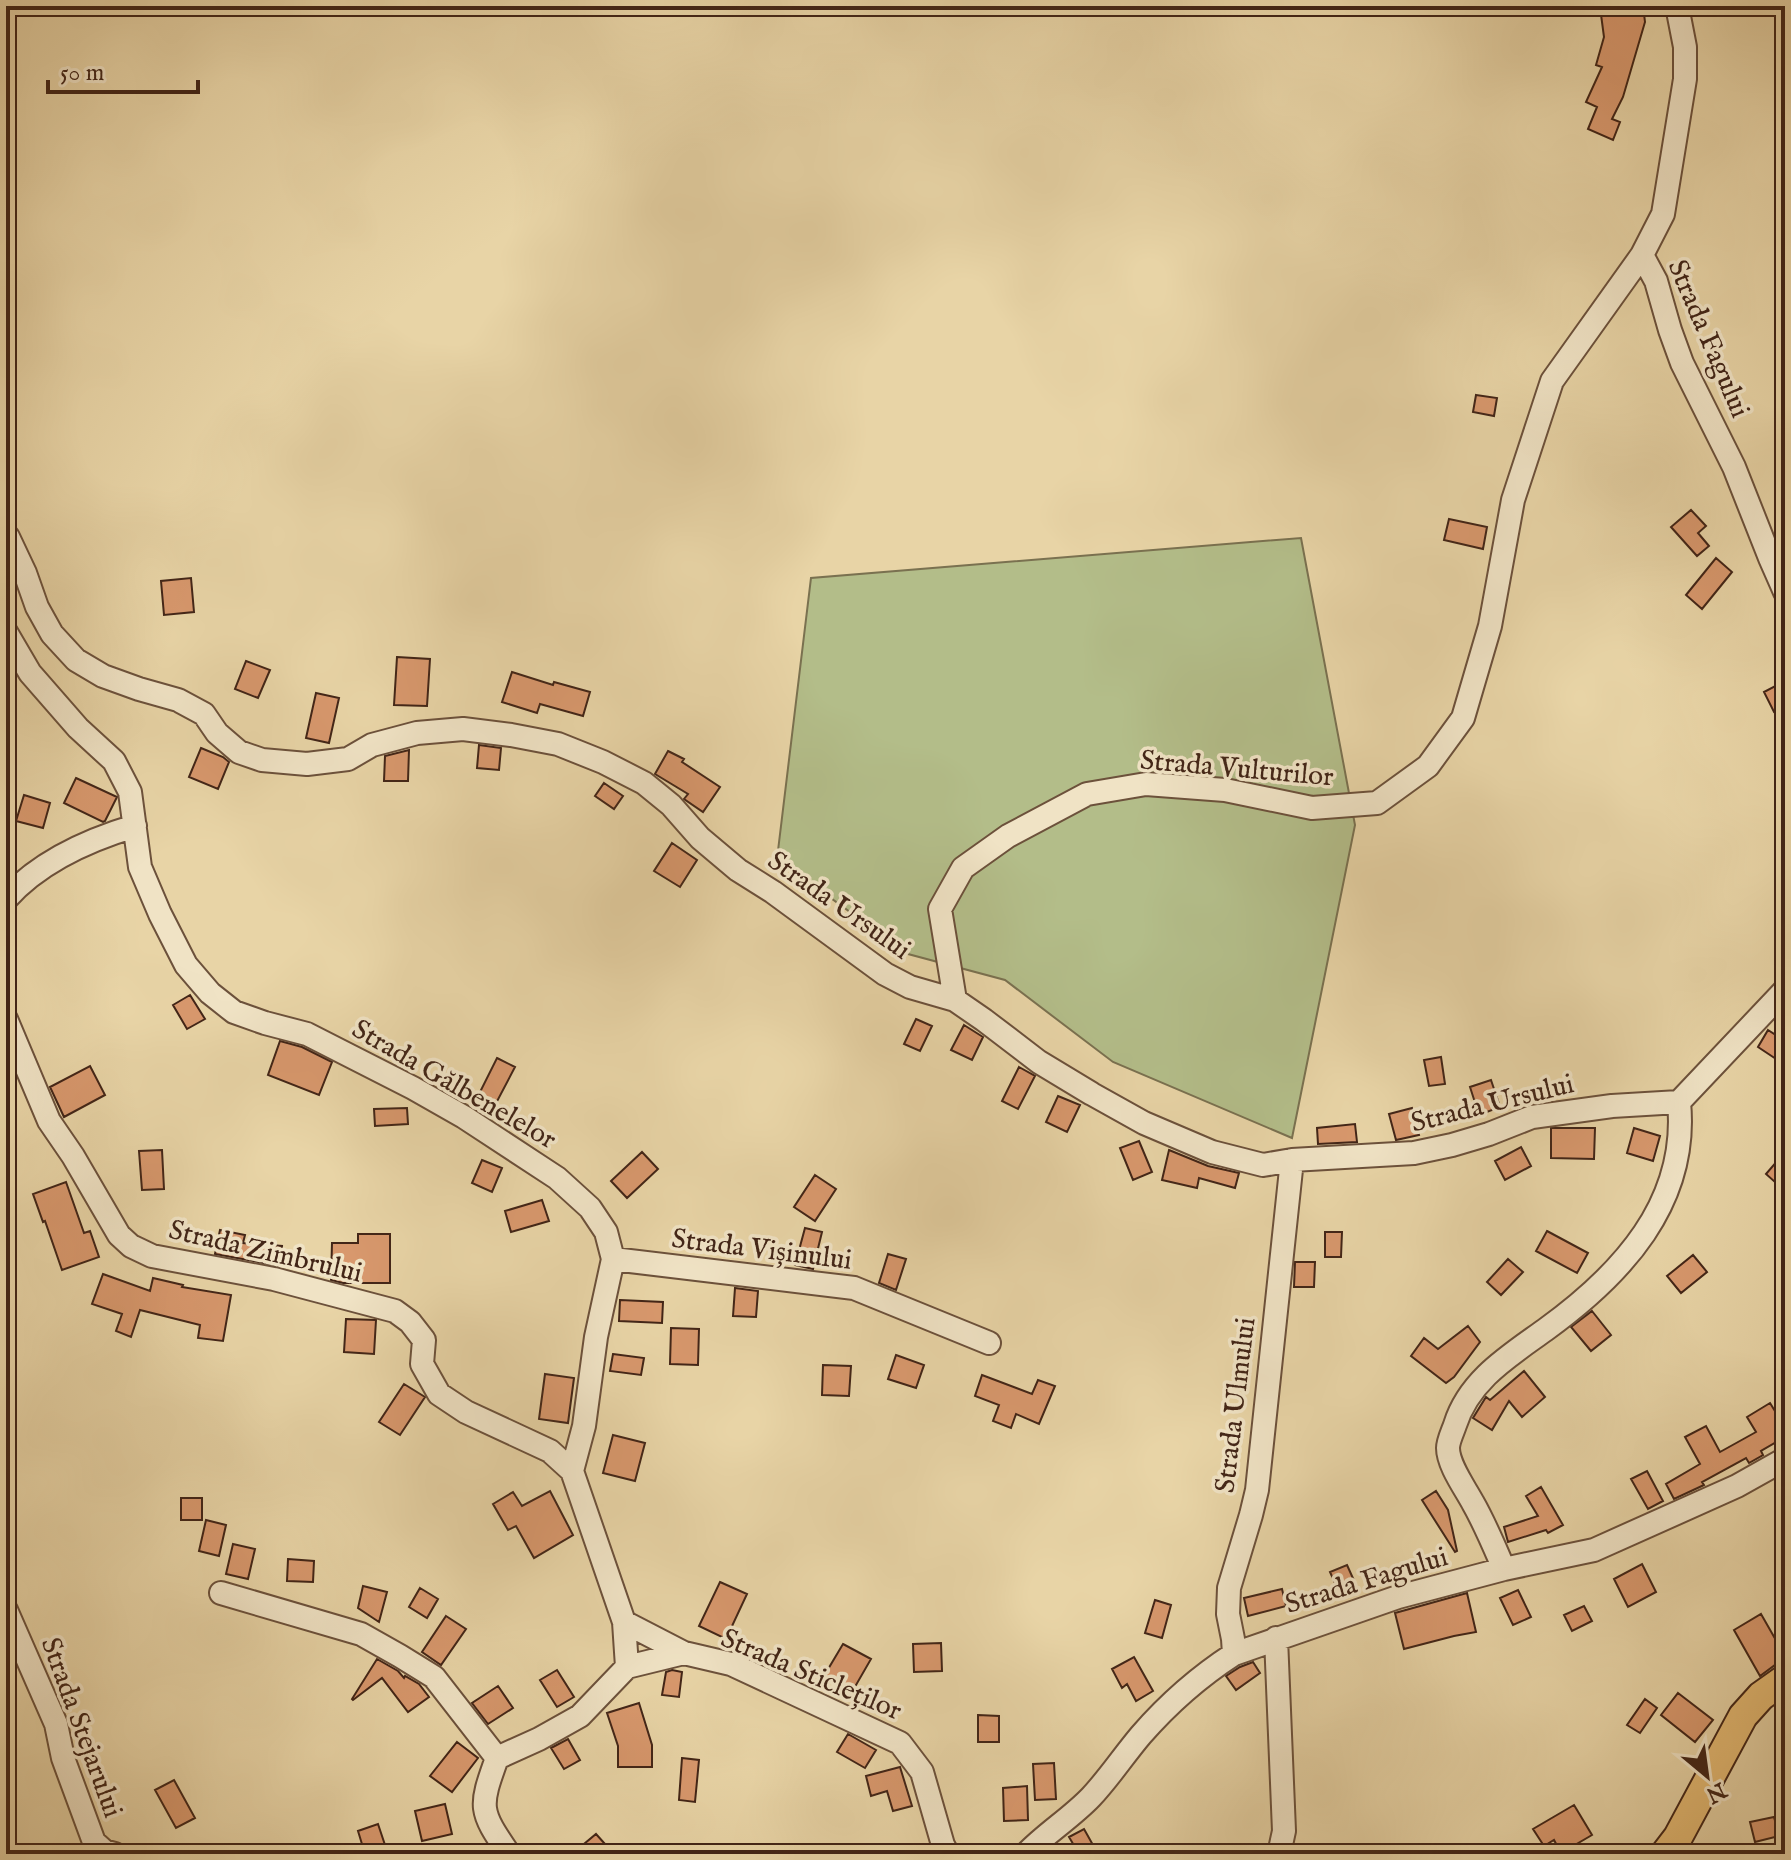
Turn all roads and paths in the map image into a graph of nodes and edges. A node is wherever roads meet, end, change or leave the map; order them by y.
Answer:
1 (1677, 6) edge
2 (1642, 255) junction
3 (7, 537) edge
4 (1785, 592) edge
5 (6, 632) edge
6 (135, 826) junction
7 (6, 899) edge
8 (1785, 990) edge
9 (955, 1000) junction
10 (6, 1019) edge
11 (1679, 1102) junction
12 (1292, 1160) junction
13 (613, 1259) junction
14 (989, 1343) dead end
15 (1785, 1459) edge
16 (572, 1471) junction
17 (1504, 1569) junction
18 (221, 1593) dead end
19 (6, 1610) edge
20 (624, 1622) junction
21 (1276, 1638) junction
22 (684, 1653) junction
23 (1234, 1654) junction
24 (627, 1667) junction
25 (1785, 1679) edge
26 (497, 1758) junction
27 (1031, 1849) edge
28 (952, 1851) edge
29 (115, 1854) edge
30 (509, 1854) edge
31 (1004, 1854) edge
32 (1279, 1854) edge
33 (1665, 1854) edge

1 - 2 street, Strada Fagului
2 - 4 street, Strada Fagului
2 - 9 street, Strada Vulturilor
3 - 9 street, Strada Ursului
5 - 6 street, Strada Gălbenelelor
6 - 7 street
6 - 13 street, Strada Gălbenelelor
8 - 11 street
9 - 12 street, Strada Ursului
10 - 16 street, Strada Zimbrului
11 - 12 street, Strada Ursului
11 - 17 street
12 - 23 street, Strada Ulmului
13 - 14 street, Strada Vișinului
13 - 16 street
15 - 17 street, Strada Fagului
16 - 20 street
17 - 21 street, Strada Fagului
18 - 26 street
19 - 29 street, Strada Stejarului
20 - 22 street, Strada Sticleților
20 - 24 street
21 - 23 street, Strada Fagului
21 - 32 street
22 - 24 street, Strada Sticleților
22 - 28 street, Strada Sticleților
23 - 27 street, Strada Fagului
24 - 26 street
25 - 33 main road
26 - 30 street
27 - 31 street

